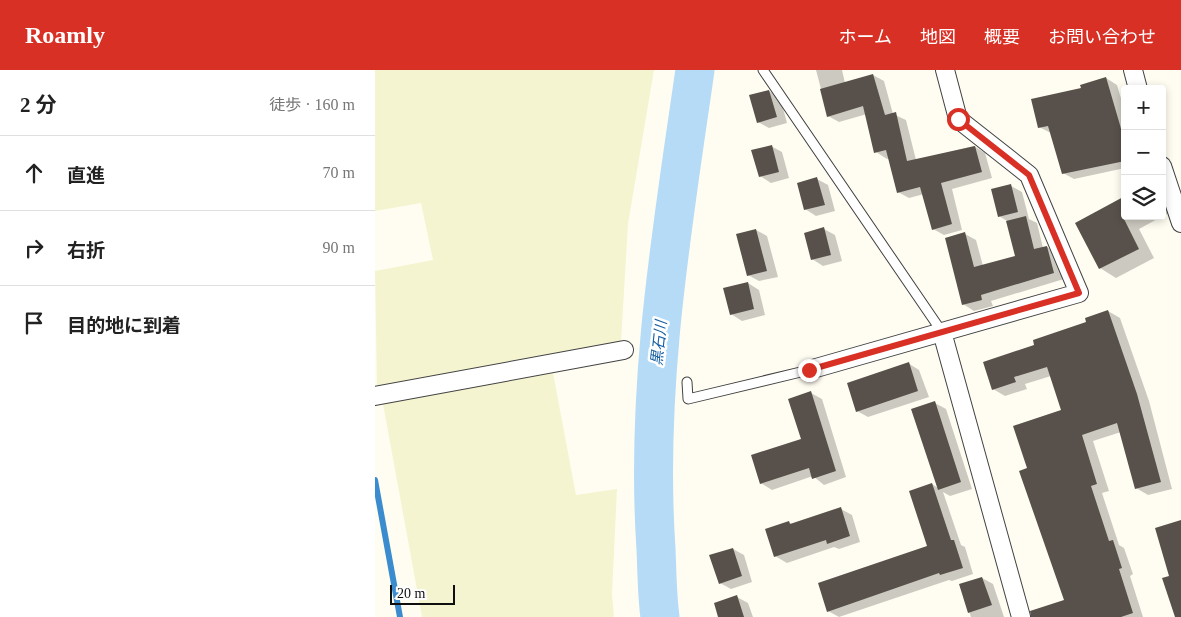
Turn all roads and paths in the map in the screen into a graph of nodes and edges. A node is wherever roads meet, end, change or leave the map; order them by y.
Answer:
1 (763, 70) edge
2 (945, 70) edge
3 (1133, 70) edge
4 (1137, 85) edge
5 (1165, 175) edge
6 (1181, 222) edge
7 (942, 332) junction
8 (624, 350) dead end
9 (809, 370) joint
10 (687, 382) dead end
11 (375, 396) edge
12 (1021, 617) edge

1 - 7 lane
2 - 7 street
3 - 4 street
5 - 6 street
7 - 9 street
7 - 12 street
8 - 11 street
9 - 10 lane

